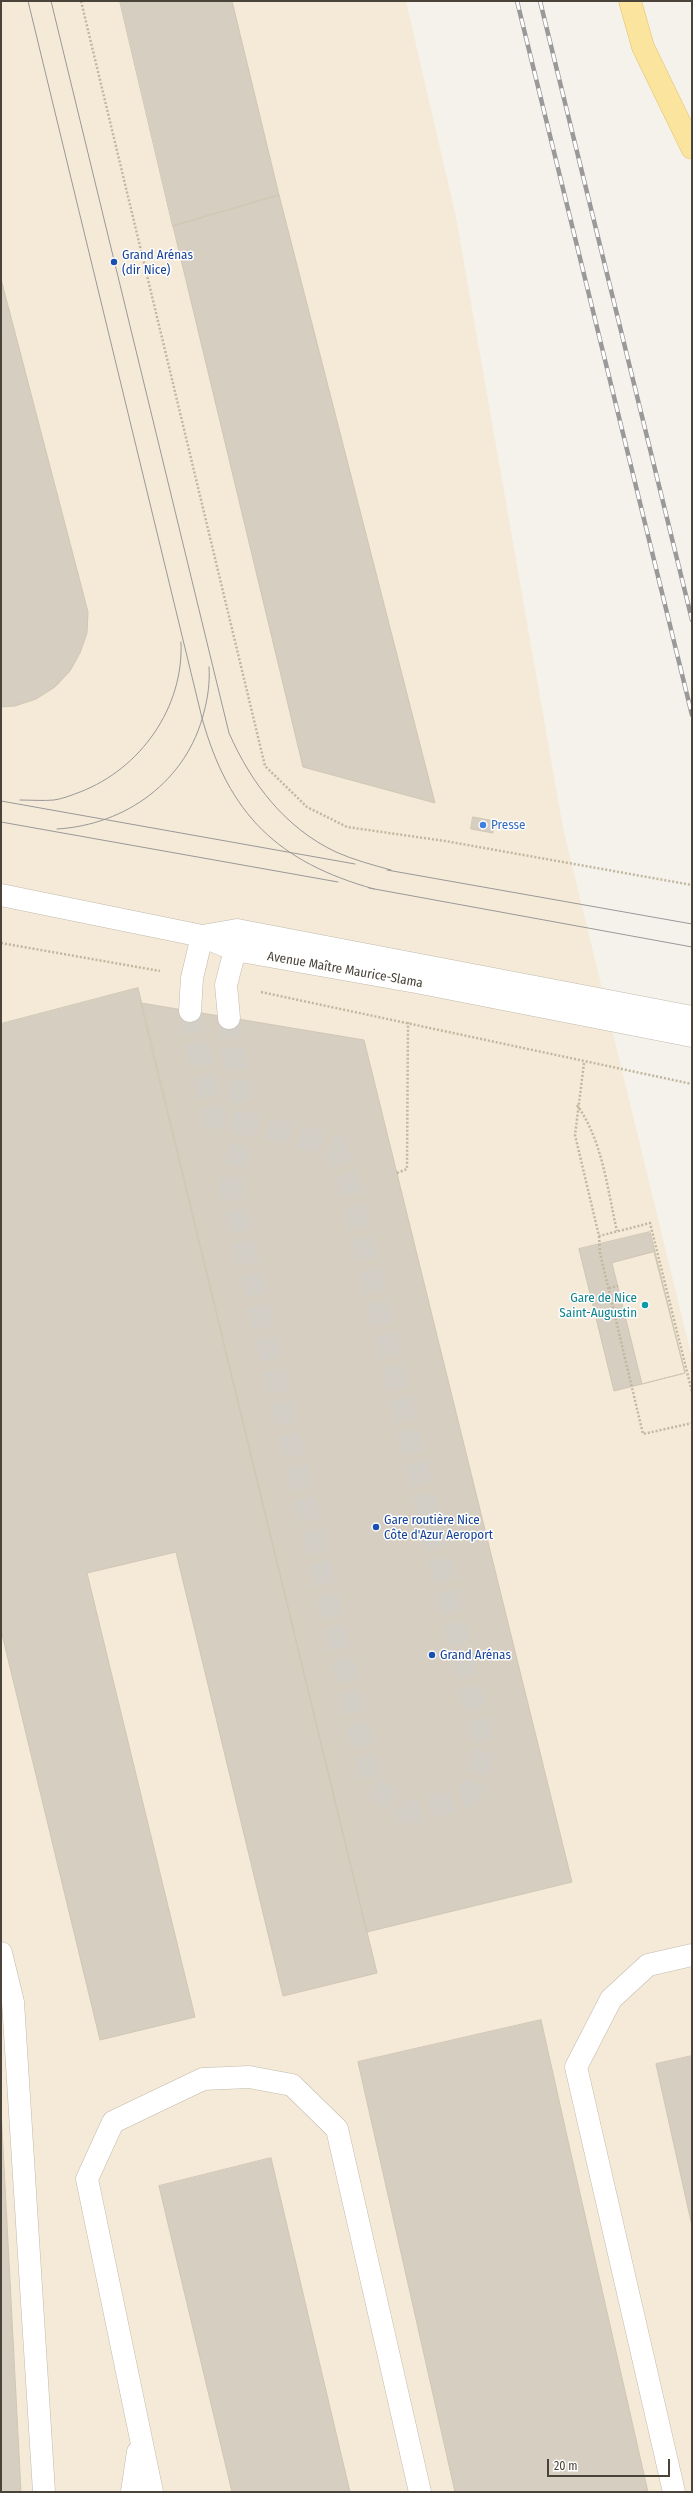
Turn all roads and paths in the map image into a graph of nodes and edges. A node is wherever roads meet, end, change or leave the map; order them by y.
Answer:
1 (81, 1) edge
2 (630, 1) edge
3 (692, 148) edge
4 (692, 885) edge
5 (1, 895) edge
6 (202, 936) junction
7 (1, 943) edge
8 (235, 950) junction
9 (192, 978) junction
10 (226, 985) junction
11 (190, 1011) tunnel mouth
12 (692, 1017) edge
13 (229, 1018) tunnel mouth
14 (408, 1022) junction
15 (692, 1036) edge
16 (584, 1063) junction
17 (692, 1084) edge
18 (577, 1105) junction
19 (397, 1172) dead end
20 (617, 1231) junction
21 (599, 1236) junction
22 (618, 1286) dead end
23 (609, 1288) junction
24 (692, 1392) edge
25 (692, 1423) edge
26 (1, 1953) edge
27 (692, 1954) edge
28 (140, 2439) junction
29 (44, 2492) edge
30 (132, 2492) edge
31 (152, 2492) edge
32 (420, 2492) edge
33 (674, 2492) edge

1 - 4 path
2 - 3 main road
5 - 6 street, Avenue Maître Maurice-Slama
6 - 8 street, Avenue Maître Maurice-Slama
6 - 9 street
6 - 12 street
7 - 9 path
8 - 10 street
8 - 15 street, Avenue Maître Maurice-Slama
9 - 11 street
10 - 13 street
10 - 14 path
14 - 16 path
14 - 19 path
16 - 17 path
16 - 18 path
18 - 20 path
18 - 21 path
20 - 21 path
20 - 24 path
21 - 23 path
22 - 23 path
23 - 25 path
26 - 29 street
27 - 33 street
28 - 30 street
28 - 31 street
28 - 32 street

